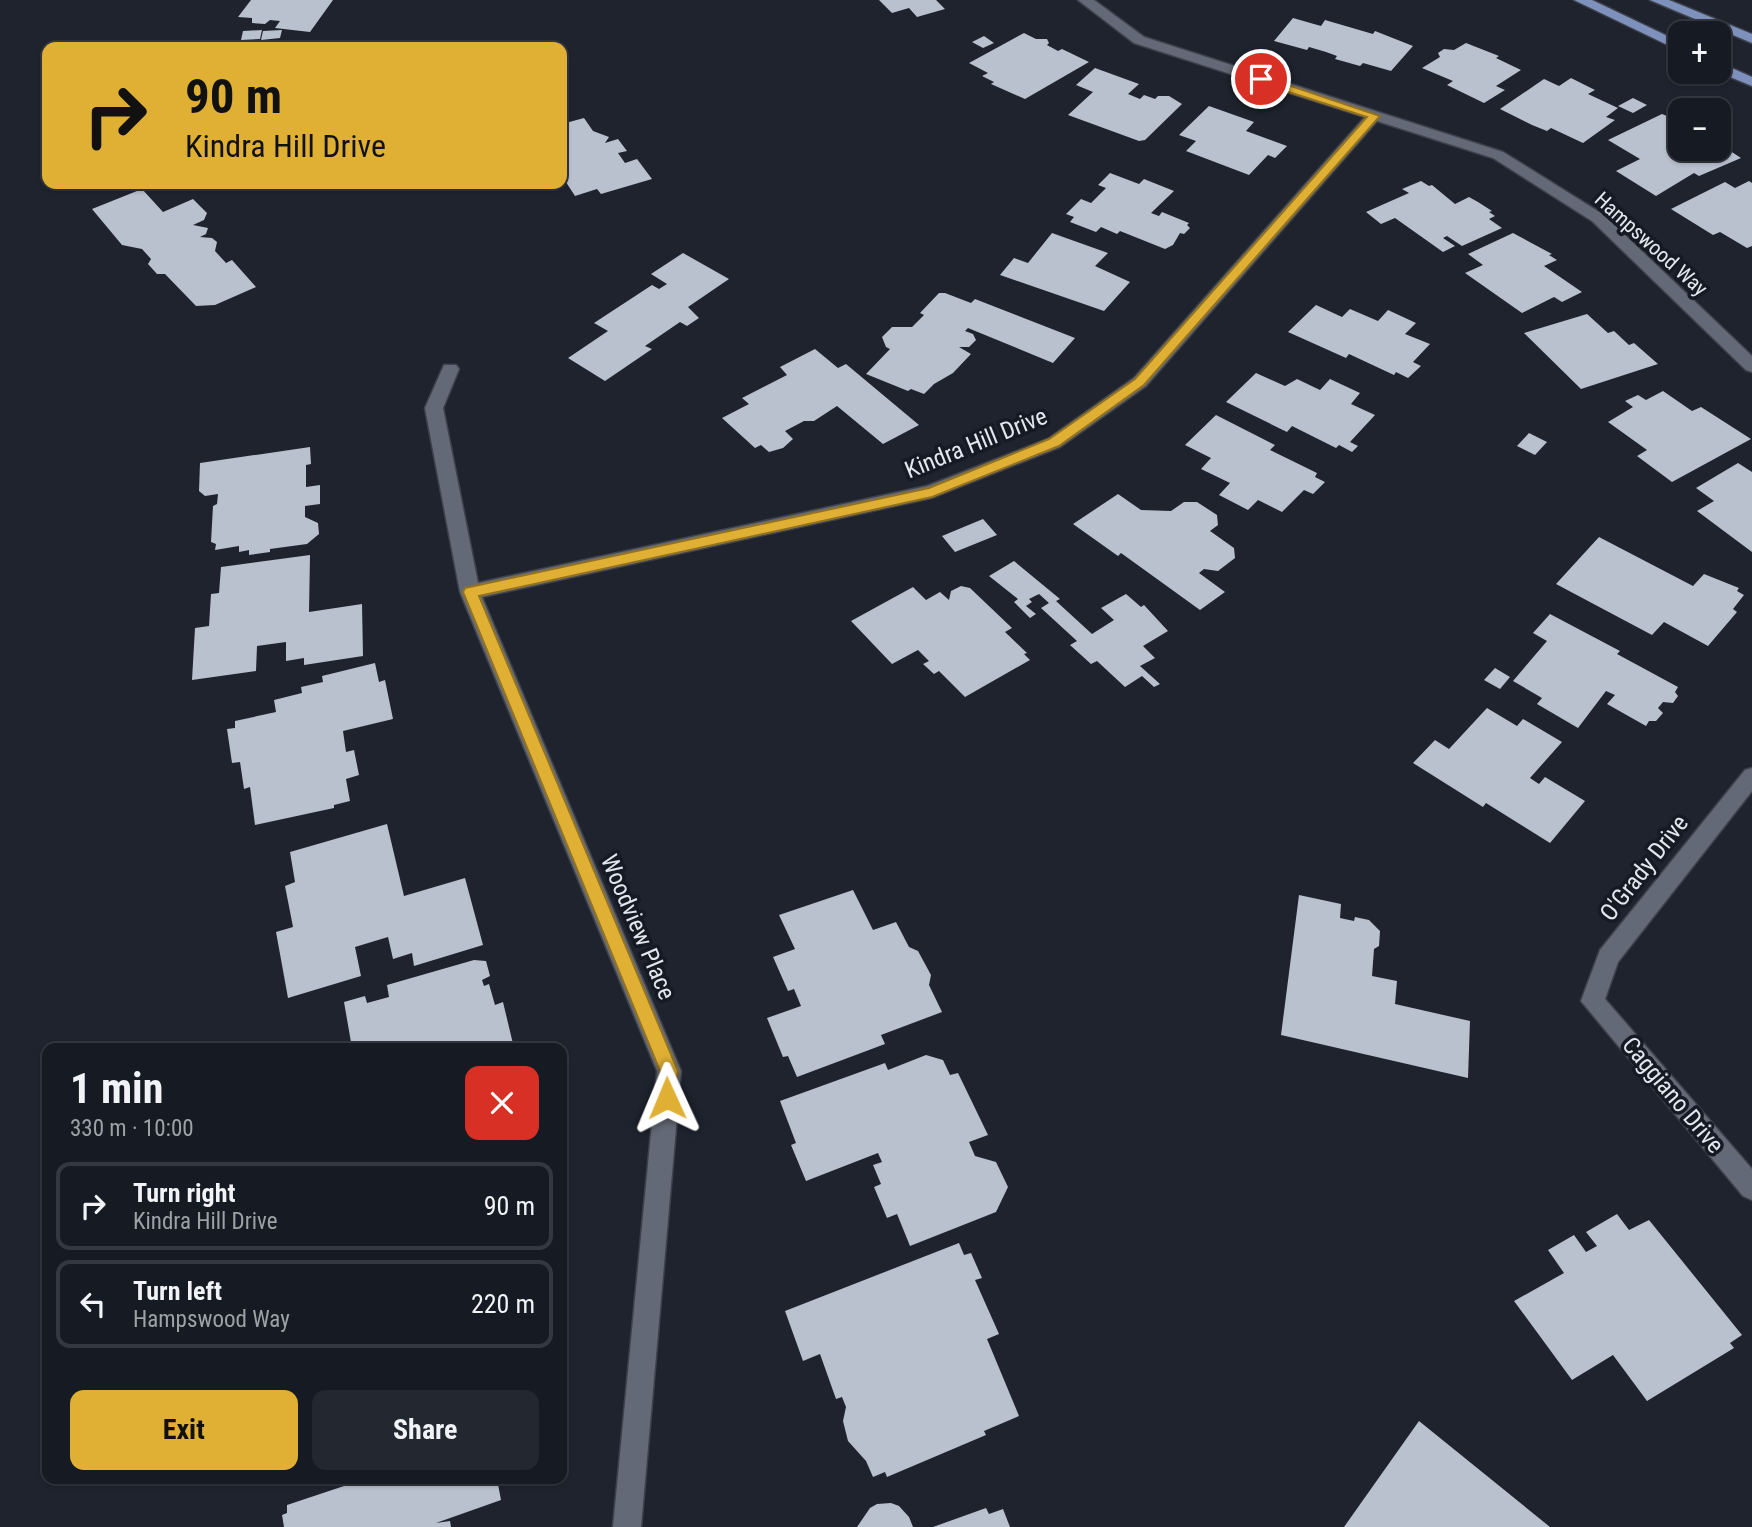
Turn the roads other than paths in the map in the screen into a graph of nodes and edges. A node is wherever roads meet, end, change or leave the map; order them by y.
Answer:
1 (1085, 0) edge
2 (1581, 0) edge
3 (1657, 0) edge
4 (1752, 39) edge
5 (1668, 41) edge
6 (1731, 72) edge
7 (1752, 82) edge
8 (1374, 116) junction
9 (1752, 366) edge
10 (450, 369) dead end
11 (470, 592) junction
12 (1752, 776) edge
13 (1593, 1001) joint
14 (1752, 1188) edge
15 (627, 1527) edge

1 - 8 street, Hampswood Way
2 - 5 main road
3 - 4 main road
6 - 7 main road
8 - 9 street, Hampswood Way
8 - 11 street, Kindra Hill Drive
10 - 11 street, Woodview Place
11 - 15 street, Woodview Place
12 - 13 street, O'Grady Drive
13 - 14 street, Caggiano Drive

